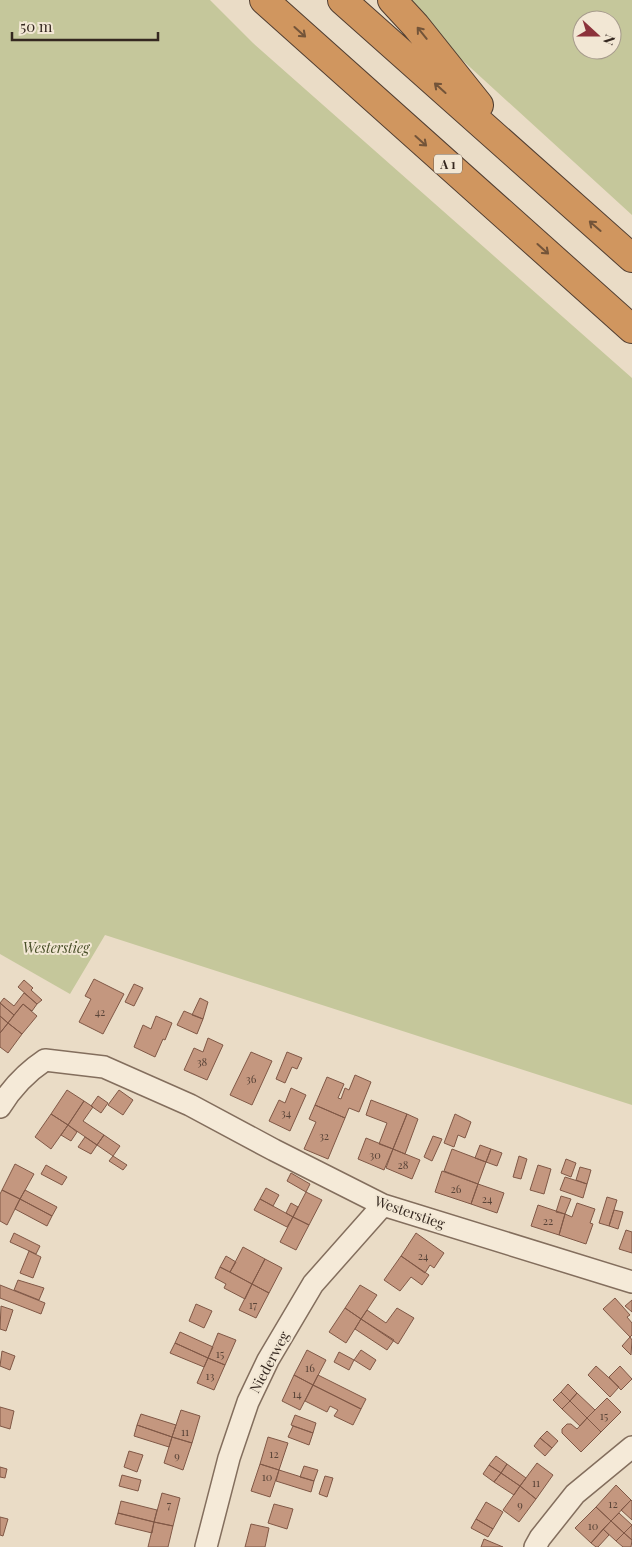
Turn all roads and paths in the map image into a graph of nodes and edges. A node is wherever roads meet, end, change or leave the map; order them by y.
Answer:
1 (264, 0) edge
2 (342, 0) edge
3 (392, 0) edge
4 (528, 167) junction
5 (632, 258) edge
6 (632, 328) edge
7 (0, 1107) edge
8 (383, 1205) junction
9 (632, 1282) edge
10 (632, 1447) edge
11 (206, 1547) edge
12 (535, 1547) edge

1 -> 6 highway, A 1
4 -> 2 highway
4 -> 3 highway
5 -> 4 highway
7 - 8 street, Westerstieg
8 - 9 street, Westerstieg
8 - 11 street, Niederweg
10 - 12 street

